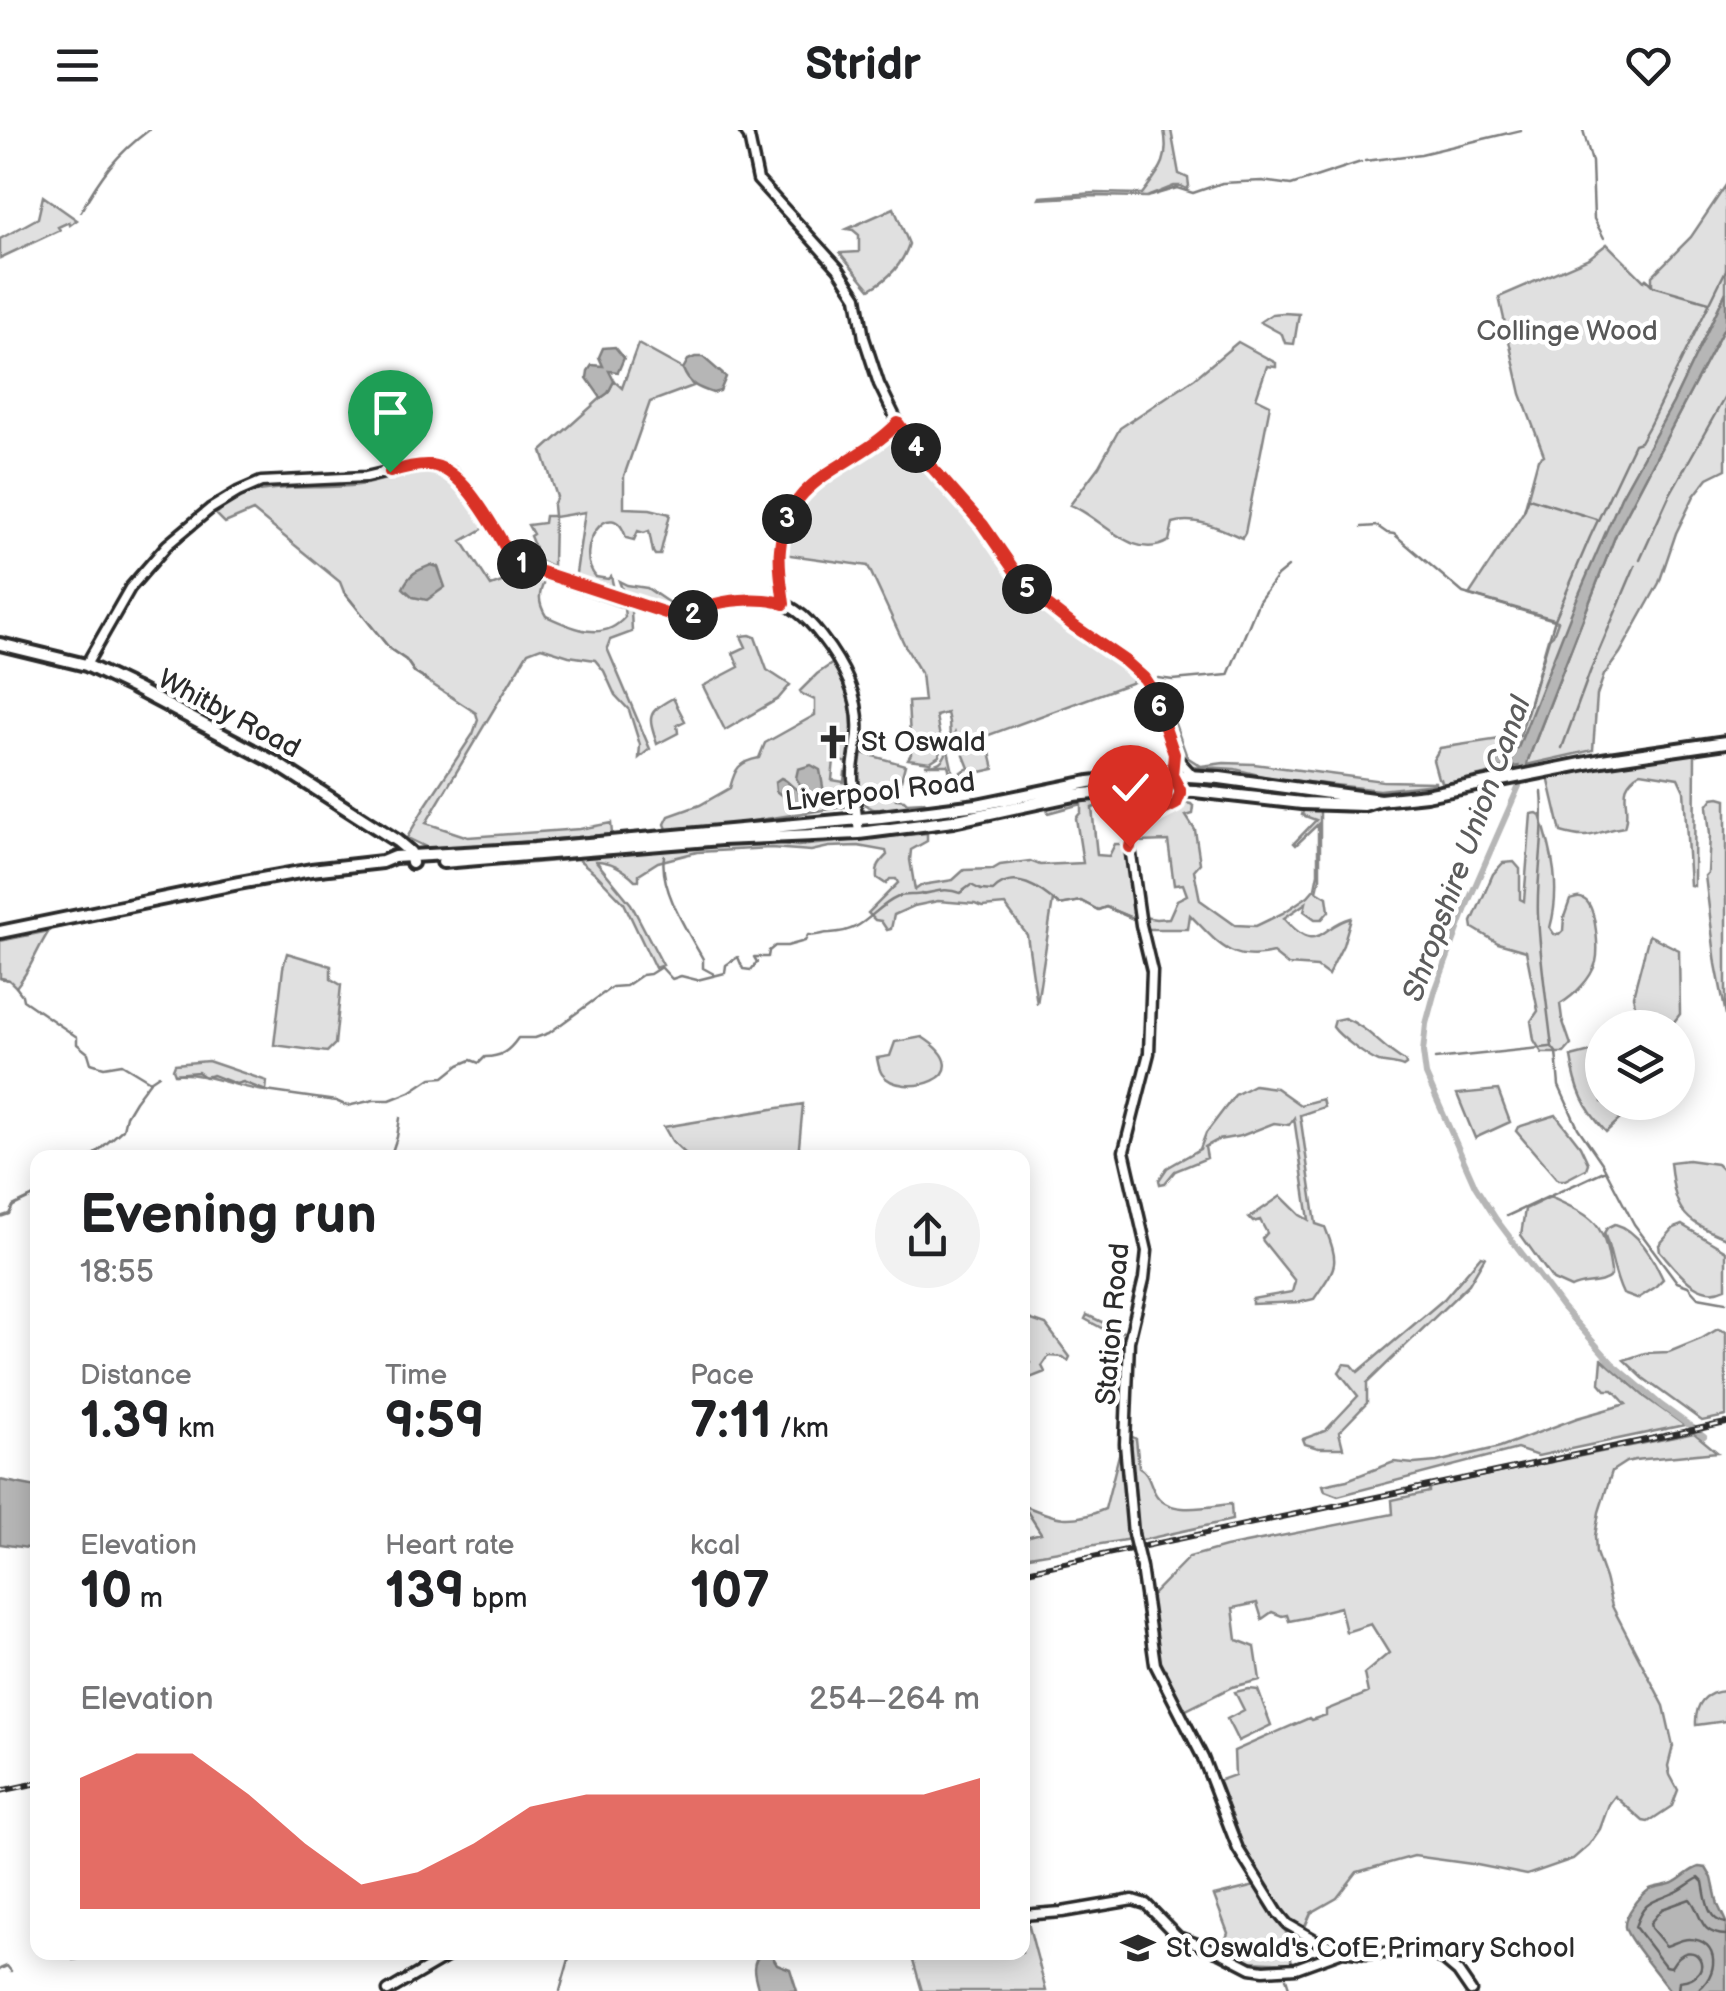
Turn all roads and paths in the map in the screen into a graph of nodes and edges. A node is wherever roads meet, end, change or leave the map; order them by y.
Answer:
1 (744, 130) edge
2 (898, 423) junction
3 (784, 604) junction
4 (0, 644) edge
5 (86, 665) junction
6 (1726, 742) edge
7 (1174, 754) junction
8 (1172, 775) junction
9 (1193, 776) junction
10 (1166, 789) junction
11 (1180, 790) junction
12 (1380, 800) junction
13 (1168, 808) junction
14 (858, 819) junction
15 (859, 833) junction
16 (393, 838) junction
17 (433, 856) junction
18 (412, 860) junction
19 (382, 862) junction
20 (0, 932) edge
21 (1030, 1915) edge
22 (1315, 1940) junction
23 (1343, 1951) junction
24 (441, 1960) edge
25 (1316, 1961) junction
26 (388, 1991) edge
27 (1471, 1991) edge

1 - 2 street
2 - 3 street
2 - 7 street
3 - 5 street
3 - 14 street
4 - 5 main road, Whitby Road
5 - 16 main road, Whitby Road
6 - 12 main road, Liverpool Road
7 - 8 street
7 - 9 street
8 - 9 main road, Liverpool Road
8 - 11 street
8 - 14 main road, Liverpool Road
9 - 12 main road, Liverpool Road
10 - 11 main road, Liverpool Road
10 - 13 street
10 - 15 main road, Liverpool Road
11 - 12 main road, Liverpool Road
11 - 13 street, Station Road
13 - 22 street, Station Road, bridge
14 - 15 street
14 - 17 main road, Liverpool Road
15 - 18 main road, Liverpool Road
16 - 17 main road
16 - 18 main road, Whitby Road
16 - 19 main road
17 - 18 main road, Liverpool Road
18 - 19 main road, Liverpool Road
19 - 20 main road, Liverpool Road
21 - 25 street
22 - 23 street, Station Road
22 - 25 street
23 - 25 street
23 - 27 street
24 - 26 street

